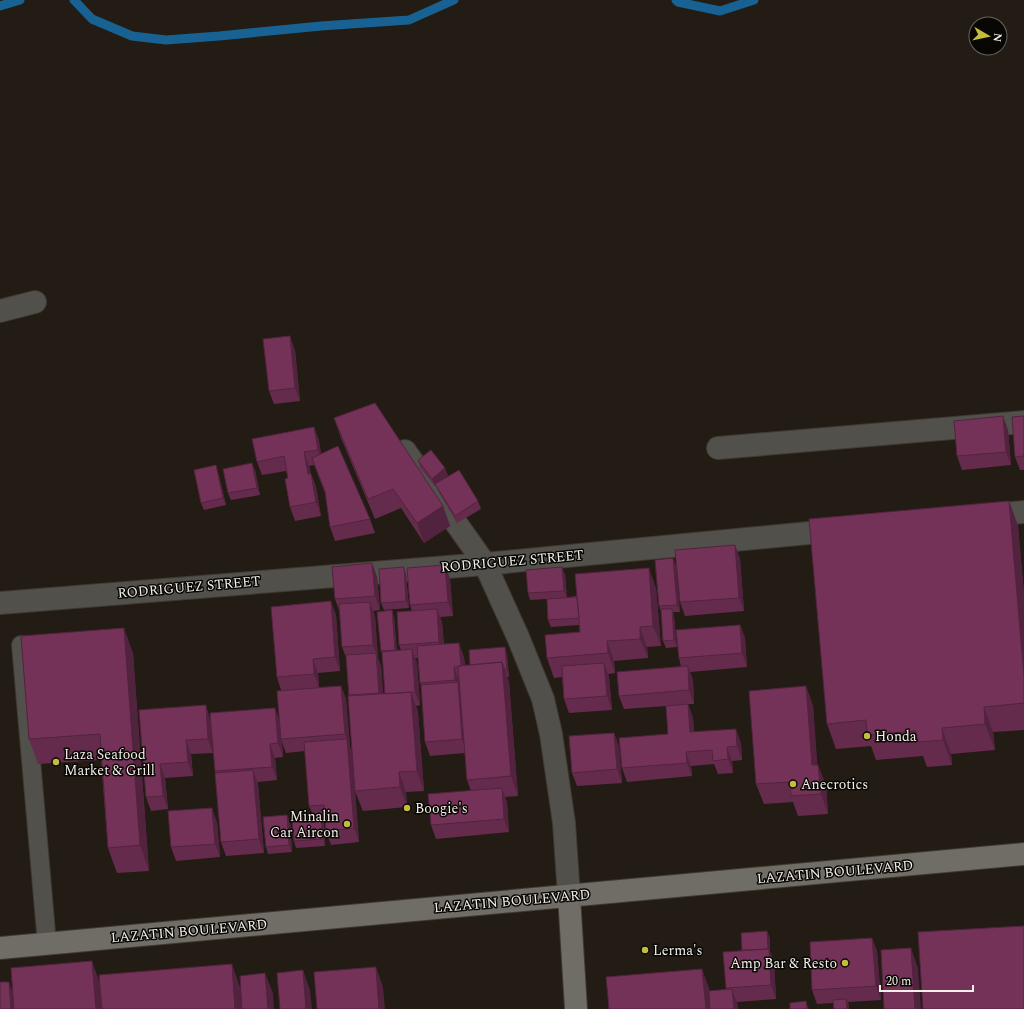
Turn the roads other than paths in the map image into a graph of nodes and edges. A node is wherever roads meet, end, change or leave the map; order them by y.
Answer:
1 (35, 302) dead end
2 (0, 311) edge
3 (1024, 422) edge
4 (718, 448) dead end
5 (404, 449) edge
6 (1024, 512) edge
7 (961, 518) edge
8 (858, 528) edge
9 (485, 564) junction
10 (0, 603) edge
11 (21, 645) edge
12 (1024, 854) edge
13 (569, 896) junction
14 (47, 944) junction
15 (0, 948) edge
16 (576, 1009) edge

1 - 2 street
3 - 4 street
5 - 9 street
6 - 7 street
8 - 9 street, RODRIGUEZ STREET
9 - 10 street, RODRIGUEZ STREET
9 - 13 street
11 - 14 lane
12 - 13 main road, LAZATIN BOULEVARD
13 - 14 main road, LAZATIN BOULEVARD
13 - 16 main road
14 - 15 main road, LAZATIN BOULEVARD

